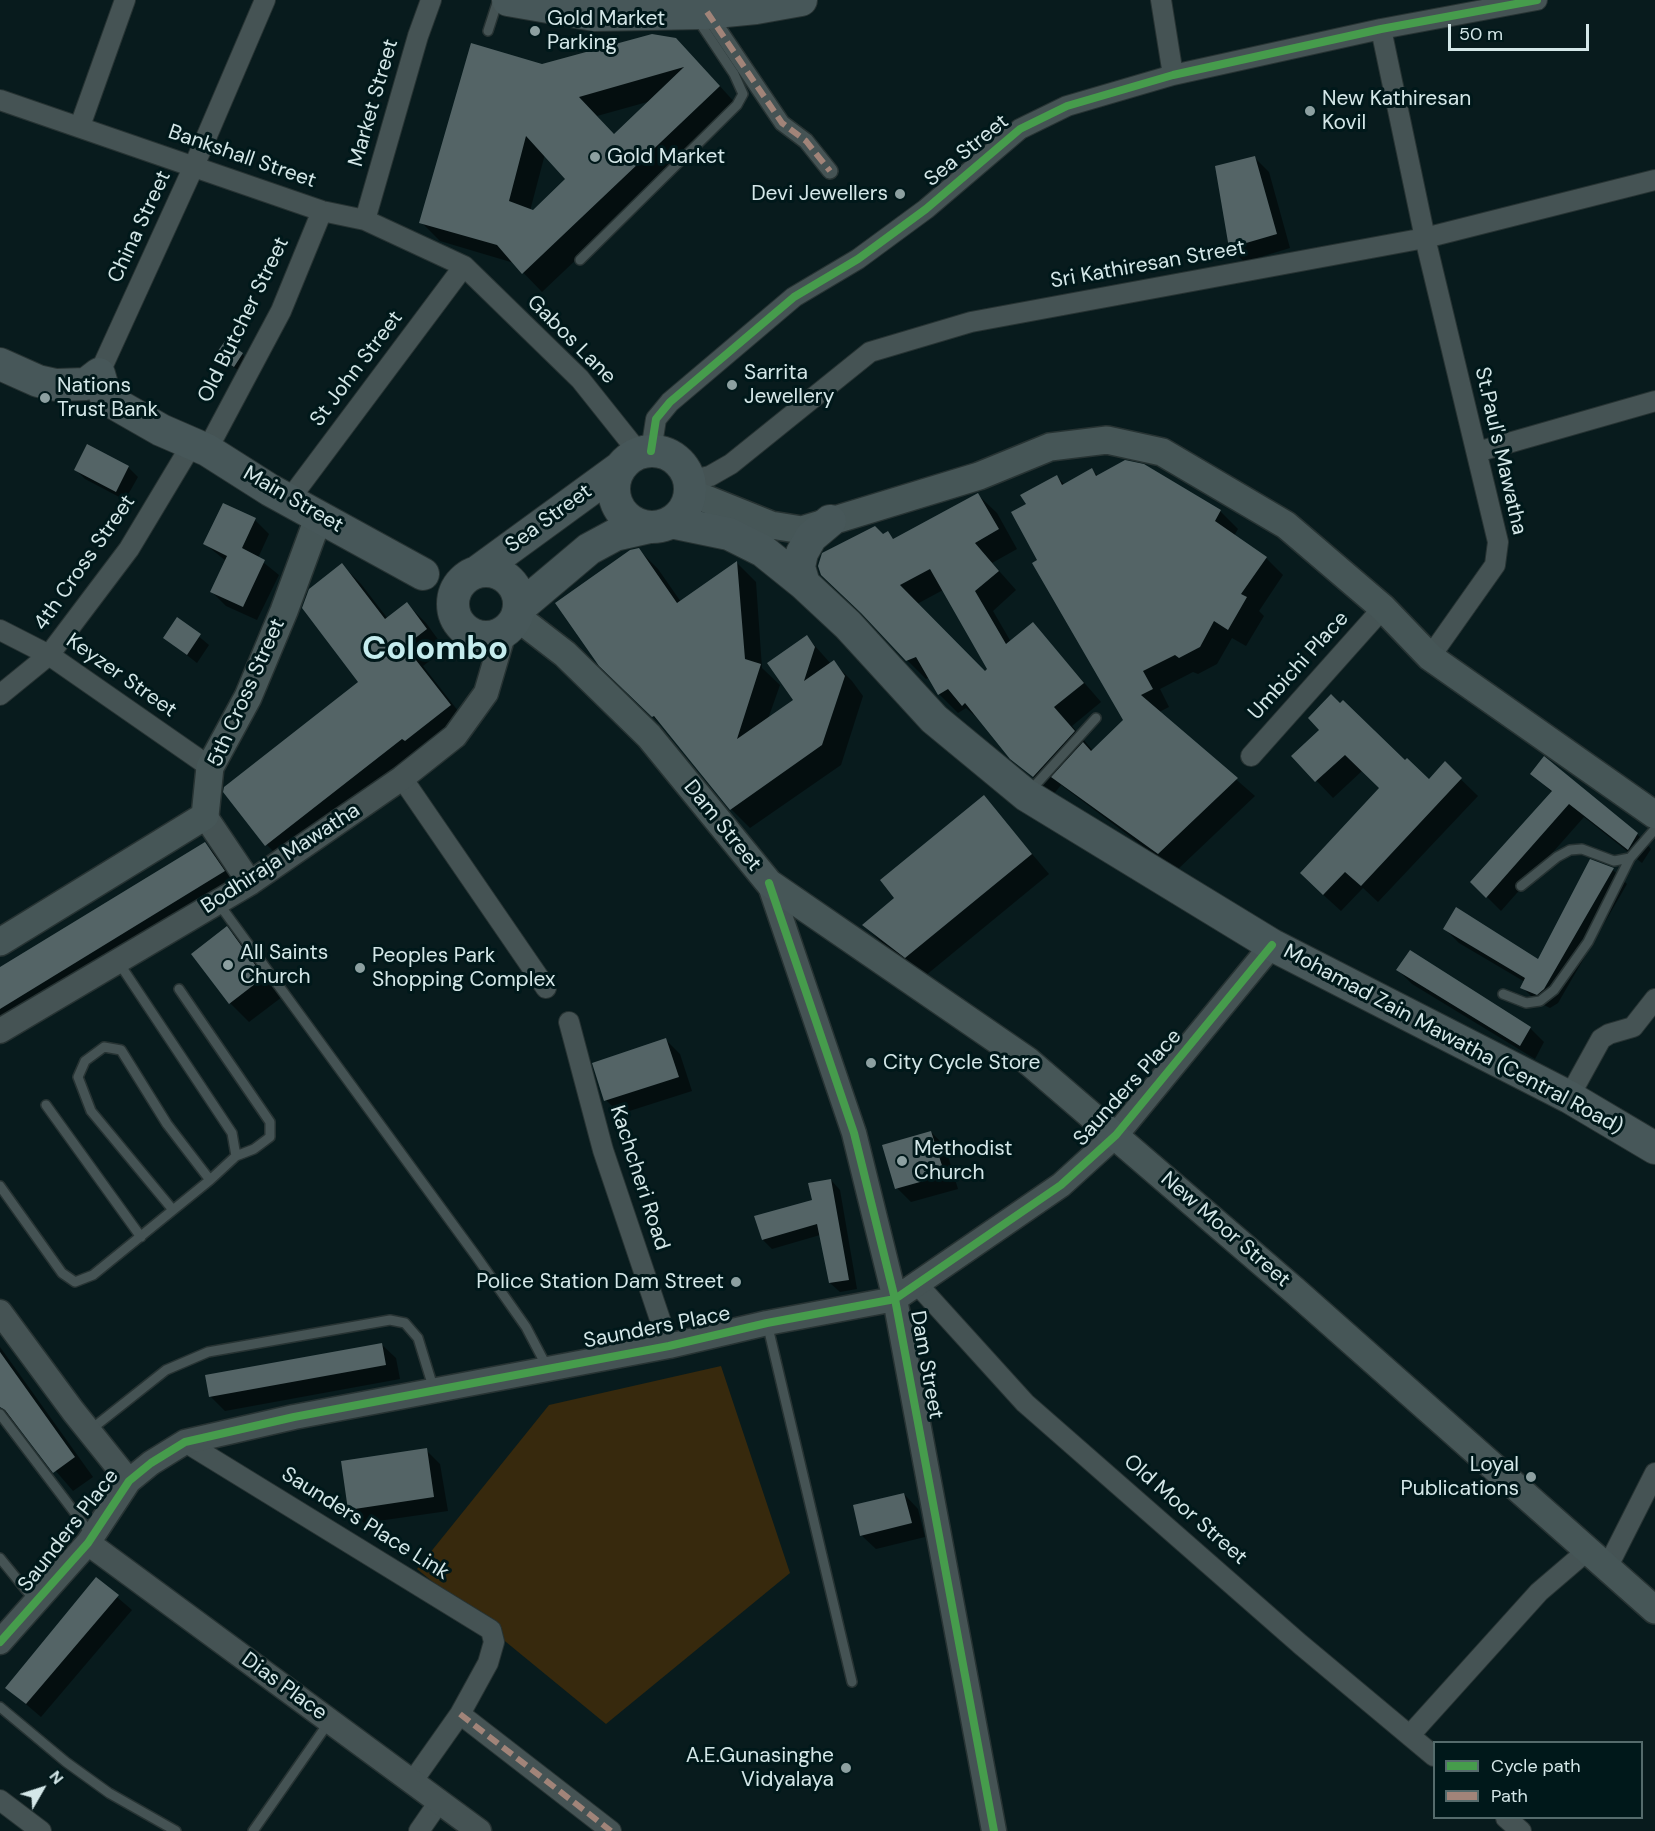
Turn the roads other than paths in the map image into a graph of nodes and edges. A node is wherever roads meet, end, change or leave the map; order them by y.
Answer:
1 (125, 0) edge
2 (265, 0) edge
3 (431, 0) edge
4 (498, 0) edge
5 (508, 0) edge
6 (801, 0) edge
7 (1161, 0) edge
8 (1537, 0) edge
9 (700, 12) junction
10 (1381, 29) junction
11 (488, 31) dead end
12 (1173, 75) junction
13 (0, 100) edge
14 (80, 126) junction
15 (194, 166) junction
16 (830, 171) dead end
17 (1655, 180) edge
18 (322, 211) junction
19 (365, 220) junction
20 (1425, 238) junction
21 (580, 260) dead end
22 (464, 266) junction
23 (0, 364) edge
24 (99, 374) junction
25 (38, 381) junction
26 (1655, 401) edge
27 (161, 430) junction
28 (200, 447) junction
29 (1477, 452) junction
30 (637, 457) junction
31 (689, 487) junction
32 (289, 500) junction
33 (319, 516) junction
34 (830, 521) junction
35 (660, 525) junction
36 (804, 584) junction
37 (464, 585) junction
38 (1383, 608) junction
39 (513, 619) junction
40 (0, 630) edge
41 (49, 655) junction
42 (1430, 657) junction
43 (0, 695) edge
44 (1096, 718) dead end
45 (1251, 756) dead end
46 (210, 767) junction
47 (402, 778) junction
48 (1026, 795) junction
49 (1655, 815) edge
50 (205, 816) junction
51 (1655, 829) edge
52 (1630, 858) junction
53 (250, 883) junction
54 (769, 883) junction
55 (1521, 886) dead end
56 (217, 902) junction
57 (0, 942) edge
58 (1272, 945) junction
59 (117, 961) junction
60 (546, 988) dead end
61 (179, 989) dead end
62 (1503, 994) dead end
63 (1655, 999) edge
64 (569, 1022) dead end
65 (0, 1031) edge
66 (1569, 1097) junction
67 (46, 1105) dead end
68 (1116, 1135) junction
69 (1655, 1148) edge
70 (236, 1156) junction
71 (210, 1180) junction
72 (0, 1186) edge
73 (173, 1210) junction
74 (141, 1237) junction
75 (918, 1285) junction
76 (895, 1299) junction
77 (0, 1312) edge
78 (767, 1323) junction
79 (669, 1346) junction
80 (547, 1368) junction
81 (434, 1390) junction
82 (0, 1414) edge
83 (89, 1431) junction
84 (184, 1442) junction
85 (1655, 1473) edge
86 (129, 1481) junction
87 (90, 1539) junction
88 (0, 1558) edge
89 (1598, 1559) junction
90 (36, 1602) junction
91 (1655, 1610) edge
92 (0, 1641) edge
93 (852, 1682) dead end
94 (0, 1707) edge
95 (460, 1714) junction
96 (329, 1721) junction
97 (1410, 1736) junction
98 (1433, 1755) edge
99 (412, 1782) junction
100 (0, 1800) edge
101 (439, 1802) junction
102 (1507, 1819) edge
103 (41, 1831) edge
104 (176, 1831) edge
105 (253, 1831) edge
106 (419, 1831) edge
107 (479, 1831) edge
108 (611, 1831) edge
109 (994, 1831) edge
110 (1521, 1831) edge

1 - 14 street
2 - 15 street, China Street
3 - 19 street, Market Street
4 - 11 lane
5 - 9 main road
6 - 9 main road
7 - 12 street
8 - 10 street, Sea Street
9 - 16 street
9 - 21 lane
10 - 12 street, Sea Street
10 - 20 street, St.Paul's Mawatha
12 - 30 street, Sea Street
13 - 14 street, Bankshall Street
14 - 15 street, Bankshall Street
15 - 18 street, Bankshall Street
15 - 24 street, China Street
17 - 20 street, Sri Kathiresan Street
18 - 19 street, Bankshall Street
18 - 28 street, Old Butcher Street
19 - 22 street, Bankshall Street
20 - 29 street, St.Paul's Mawatha
20 - 31 street, Sri Kathiresan Street
22 - 30 street, Gabos Lane
22 - 32 street, St John Street
23 - 25 main road, Main Street
24 - 25 main road, Main Street
24 - 27 main road, Main Street
25 - 27 main road, Main Street
26 - 29 street
27 - 28 main road, Main Street
28 - 32 main road, Main Street
28 - 41 street, 4th Cross Street
29 - 42 street, St.Paul's Mawatha
30 - 31 main road
30 - 35 main road
30 - 37 main road, Sea Street
31 - 34 main road
31 - 35 main road
32 - 33 main road, Main Street
33 - 37 main road, Main Street
33 - 46 main road, 5th Cross Street
34 - 36 main road
34 - 38 main road
35 - 36 main road, Mohamad Zain Mawatha (Central Road)
35 - 39 main road
36 - 48 main road, Mohamad Zain Mawatha (Central Road)
37 - 39 main road
37 - 39 main road
38 - 42 main road
38 - 45 street, Umbichi Place
39 - 47 street, Bodhiraja Mawatha
39 - 54 main road, Dam Street
40 - 41 street, Keyzer Street
41 - 43 street, 4th Cross Street
41 - 46 street, Keyzer Street
42 - 49 main road
44 - 48 lane
46 - 50 main road, 5th Cross Street
47 - 53 street, Bodhiraja Mawatha
47 - 60 street
48 - 58 main road, Mohamad Zain Mawatha (Central Road)
50 - 53 street
50 - 57 main road
51 - 52 lane
52 - 55 lane
52 - 62 lane
53 - 56 street, Bodhiraja Mawatha
54 - 68 main road, New Moor Street
54 - 76 street, Dam Street
56 - 59 street, Bodhiraja Mawatha
56 - 80 lane
58 - 66 main road, Mohamad Zain Mawatha (Central Road)
58 - 68 street, Saunders Place
59 - 65 street, Bodhiraja Mawatha
59 - 70 lane
61 - 70 lane
63 - 66 street
64 - 79 street, Kachcheri Road
66 - 69 main road, Mohamad Zain Mawatha (Central Road)
67 - 74 lane
68 - 75 street, Saunders Place
68 - 89 main road, New Moor Street
70 - 71 lane
71 - 73 lane
71 - 73 lane
72 - 74 lane
73 - 74 lane
75 - 76 street, Saunders Place
75 - 97 street, Old Moor Street
76 - 78 street, Saunders Place
76 - 109 street, Dam Street
77 - 83 street
78 - 79 street, Saunders Place
78 - 93 lane
79 - 80 street, Saunders Place
80 - 81 street, Saunders Place
81 - 83 lane
81 - 84 street, Saunders Place
82 - 87 lane
83 - 86 street
84 - 86 street, Saunders Place
84 - 95 street, Saunders Place Link
85 - 89 street
86 - 87 street, Saunders Place
87 - 90 street, Saunders Place
87 - 96 street, Dias Place
88 - 90 lane
89 - 91 main road, New Moor Street
89 - 97 street
90 - 92 street, Saunders Place
94 - 104 lane
95 - 99 street
95 - 108 street
96 - 99 street, Dias Place
96 - 105 lane
97 - 98 street, Old Moor Street
99 - 101 street, Dias Place
100 - 103 street
101 - 106 street
101 - 107 street, Dias Place
102 - 110 street

